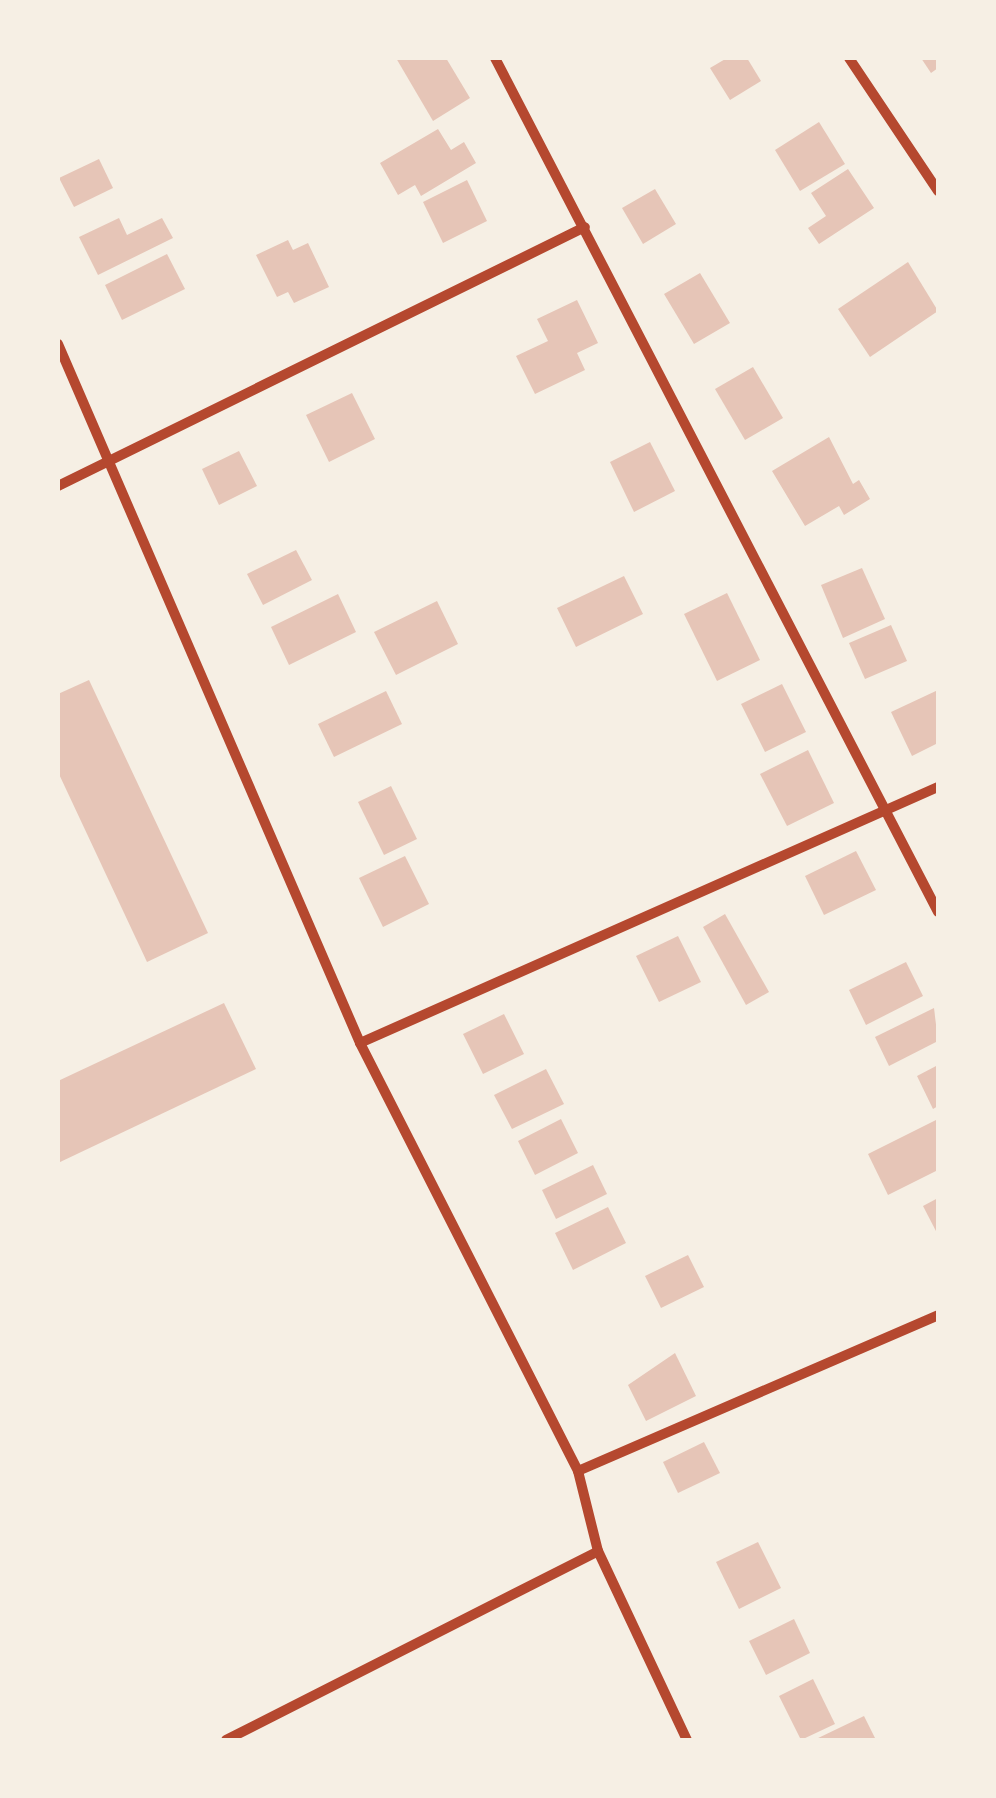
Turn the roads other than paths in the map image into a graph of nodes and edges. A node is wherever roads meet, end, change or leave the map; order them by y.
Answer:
1 (495, 58) edge
2 (849, 58) edge
3 (938, 192) edge
4 (585, 227) junction
5 (58, 344) edge
6 (111, 456) junction
7 (58, 486) edge
8 (938, 787) edge
9 (890, 808) junction
10 (938, 912) edge
11 (360, 1043) junction
12 (938, 1315) edge
13 (578, 1470) junction
14 (598, 1551) junction
15 (226, 1740) edge
16 (687, 1740) edge

1 - 4 street
2 - 3 street
4 - 6 street
4 - 9 street
5 - 6 street
6 - 7 street
6 - 11 street
8 - 9 street
9 - 10 street
9 - 11 street
11 - 13 street
12 - 13 street
13 - 14 street
14 - 15 street
14 - 16 street

